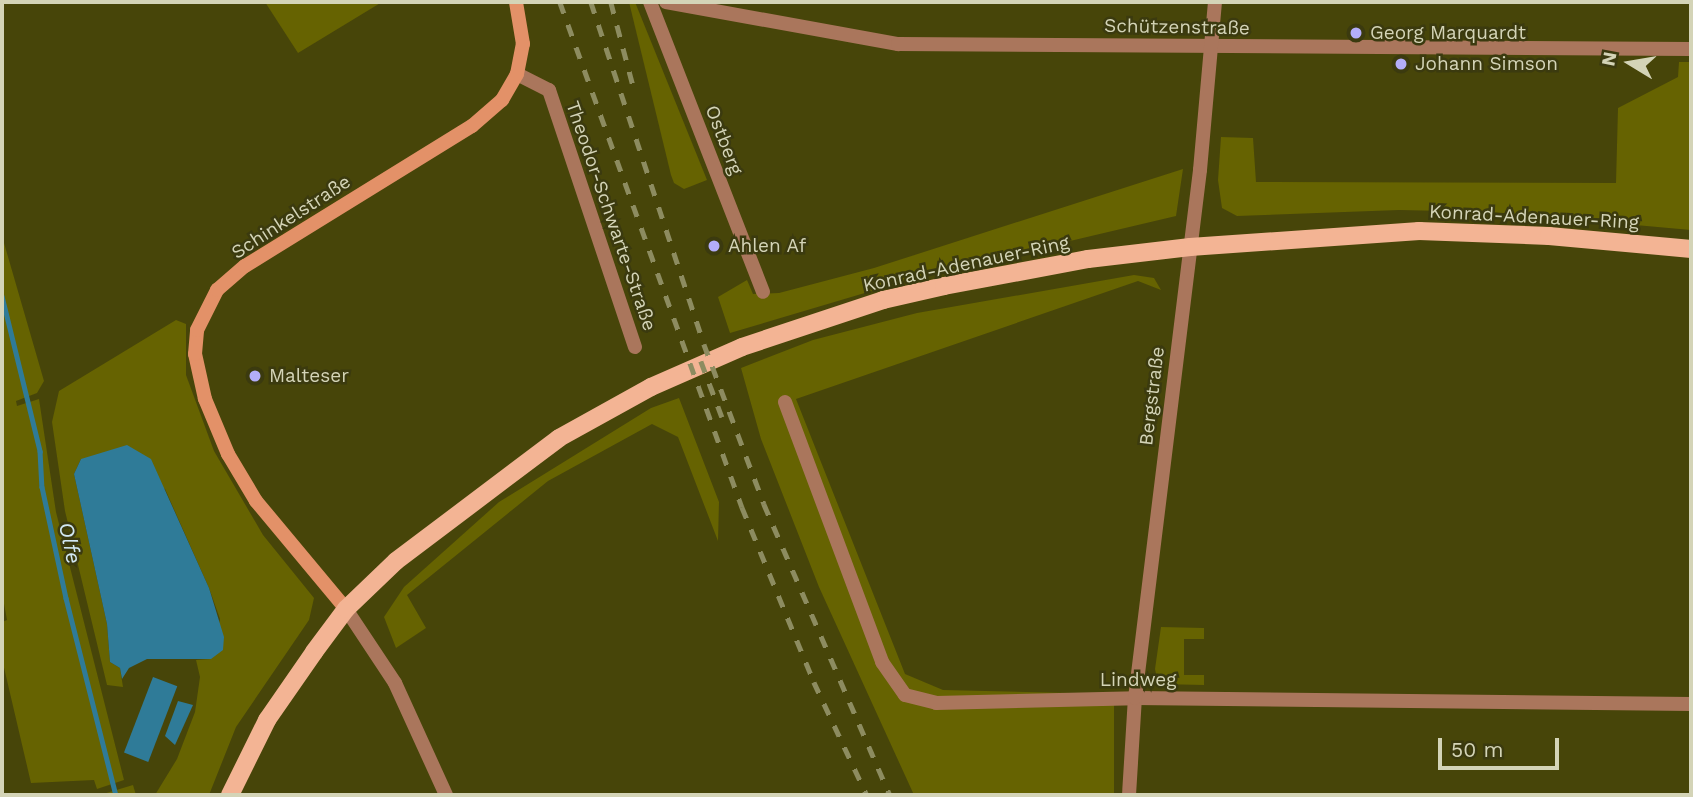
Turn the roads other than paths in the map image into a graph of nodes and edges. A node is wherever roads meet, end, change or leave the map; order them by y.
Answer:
1 (516, 2) edge
2 (653, 2) edge
3 (666, 2) edge
4 (1215, 2) edge
5 (1211, 47) junction
6 (1691, 49) edge
7 (517, 74) junction
8 (1190, 247) junction
9 (1691, 249) edge
10 (763, 292) dead end
11 (635, 347) dead end
12 (785, 402) dead end
13 (346, 609) junction
14 (1135, 698) junction
15 (1691, 704) edge
16 (230, 795) edge
17 (446, 795) edge
18 (1129, 795) edge

1 - 7 street, Schinkelstraße
2 - 10 street, Ostberg
3 - 5 street, Schützenstraße
4 - 5 street, Bergstraße
5 - 6 street, Schützenstraße
5 - 8 street, Bergstraße
7 - 11 street, Theodor-Schwarte-Straße
7 - 13 street, Schinkelstraße
8 - 9 main road, Konrad-Adenauer-Ring
8 - 13 main road, Konrad-Adenauer-Ring
8 - 14 street, Bergstraße
12 - 14 street, Lindweg
13 - 16 main road, Konrad-Adenauer-Ring
13 - 17 street
14 - 15 street, Lindweg
14 - 18 street, Bergstraße

